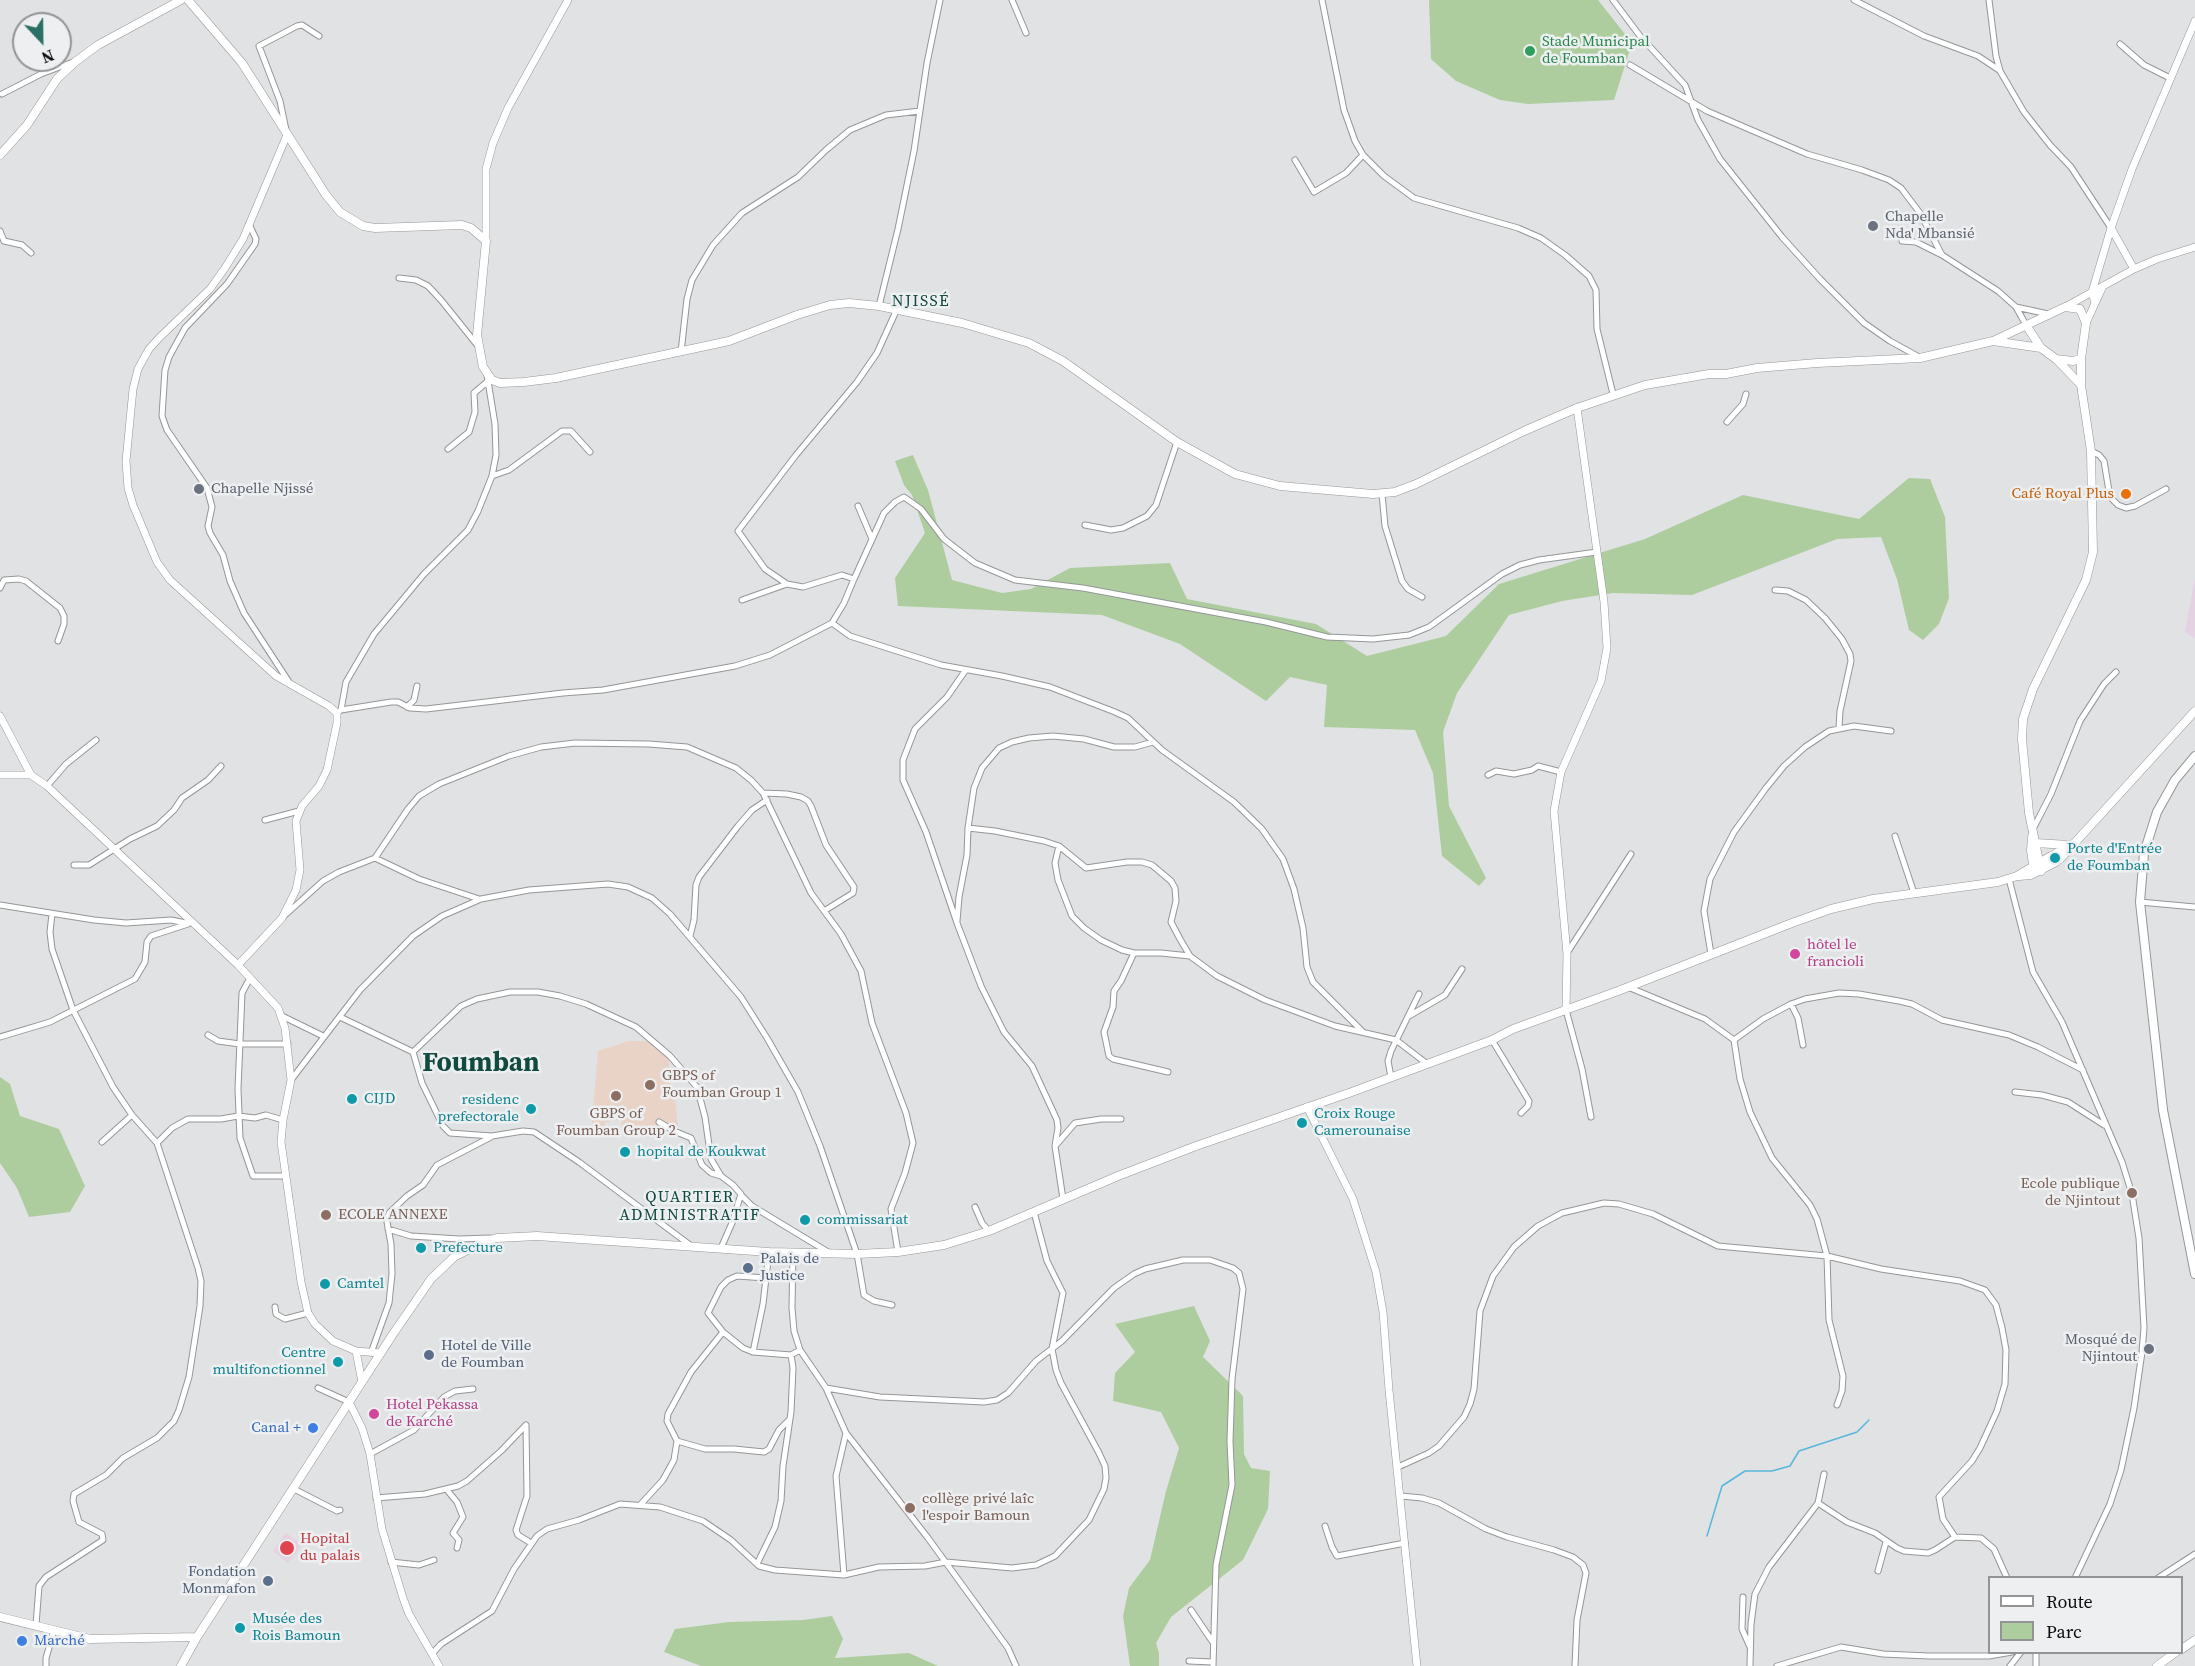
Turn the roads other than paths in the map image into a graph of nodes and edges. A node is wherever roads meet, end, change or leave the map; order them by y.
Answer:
1 (181, 0) edge
2 (188, 0) edge
3 (568, 0) edge
4 (940, 0) edge
5 (1012, 0) edge
6 (1322, 0) edge
7 (1613, 0) edge
8 (1854, 0) edge
9 (1989, 0) edge
10 (2195, 21) edge
11 (1026, 33) dead end
12 (319, 36) dead end
13 (2120, 44) dead end
14 (75, 62) junction
15 (1630, 65) dead end
16 (2000, 71) junction
17 (2170, 78) junction
18 (2, 94) dead end
19 (1693, 103) junction
20 (920, 111) junction
21 (287, 135) junction
22 (0, 155) edge
23 (1363, 155) junction
24 (1295, 160) dead end
25 (249, 224) junction
26 (2111, 228) junction
27 (0, 231) edge
28 (486, 241) junction
29 (1902, 241) dead end
30 (2195, 247) edge
31 (31, 253) dead end
32 (1941, 255) junction
33 (2134, 269) junction
34 (399, 278) dead end
35 (2103, 286) junction
36 (2092, 292) junction
37 (2095, 303) junction
38 (879, 306) junction
39 (2016, 307) junction
40 (2065, 307) junction
41 (897, 309) junction
42 (2048, 314) junction
43 (2086, 323) junction
44 (2026, 325) junction
45 (1993, 341) junction
46 (478, 346) junction
47 (2041, 348) junction
48 (681, 352) junction
49 (1920, 358) junction
50 (2056, 358) junction
51 (2081, 359) junction
52 (487, 379) junction
53 (2081, 385) junction
54 (1613, 394) junction
55 (1746, 394) dead end
56 (1577, 408) junction
57 (1727, 422) dead end
58 (1177, 442) junction
59 (448, 449) dead end
60 (590, 452) dead end
61 (2091, 452) junction
62 (492, 476) junction
63 (2166, 489) dead end
64 (1382, 494) junction
65 (858, 506) dead end
66 (1085, 525) dead end
67 (872, 539) junction
68 (1597, 552) junction
69 (854, 579) junction
70 (788, 584) junction
71 (0, 588) edge
72 (1775, 590) dead end
73 (1422, 597) dead end
74 (742, 600) dead end
75 (832, 623) junction
76 (58, 641) dead end
77 (965, 670) junction
78 (2116, 672) dead end
79 (417, 686) dead end
80 (292, 687) junction
81 (407, 707) junction
82 (2195, 711) edge
83 (339, 712) junction
84 (0, 716) edge
85 (1839, 728) junction
86 (1891, 731) dead end
87 (96, 740) dead end
88 (1153, 742) junction
89 (2195, 756) edge
90 (221, 766) dead end
91 (1561, 772) junction
92 (0, 775) edge
93 (32, 775) junction
94 (1488, 775) dead end
95 (48, 786) junction
96 (763, 793) junction
97 (767, 800) junction
98 (299, 811) junction
99 (265, 820) dead end
100 (968, 828) junction
101 (1895, 836) dead end
102 (2032, 840) junction
103 (2079, 840) junction
104 (2069, 845) junction
105 (1059, 846) junction
106 (114, 850) junction
107 (1631, 854) dead end
108 (375, 858) junction
109 (2055, 858) junction
110 (74, 865) dead end
111 (2037, 868) junction
112 (2016, 876) junction
113 (1914, 893) junction
114 (481, 899) junction
115 (2140, 902) junction
116 (0, 905) edge
117 (2195, 907) edge
118 (824, 911) junction
119 (52, 914) junction
120 (282, 918) junction
121 (957, 923) junction
122 (190, 924) junction
123 (690, 936) junction
124 (1134, 953) junction
125 (1567, 954) junction
126 (1711, 954) junction
127 (1190, 956) junction
128 (238, 965) junction
129 (1462, 969) dead end
130 (250, 978) junction
131 (1628, 987) junction
132 (1419, 994) dead end
133 (1791, 1004) junction
134 (73, 1010) junction
135 (1566, 1010) junction
136 (282, 1016) junction
137 (1409, 1016) junction
138 (340, 1017) junction
139 (1362, 1031) junction
140 (208, 1035) dead end
141 (322, 1036) junction
142 (0, 1037) edge
143 (1396, 1040) junction
144 (1492, 1040) junction
145 (1734, 1040) junction
146 (240, 1044) junction
147 (288, 1044) junction
148 (1803, 1045) dead end
149 (413, 1052) junction
150 (1426, 1063) junction
151 (2083, 1070) junction
152 (1168, 1072) dead end
153 (1391, 1077) junction
154 (291, 1080) junction
155 (2015, 1092) dead end
156 (1307, 1107) junction
157 (1521, 1113) dead end
158 (132, 1115) junction
159 (238, 1116) junction
160 (1591, 1117) dead end
161 (1121, 1119) dead end
162 (283, 1120) junction
163 (659, 1122) dead end
164 (2105, 1126) junction
165 (492, 1136) junction
166 (102, 1142) dead end
167 (157, 1143) junction
168 (1055, 1146) junction
169 (286, 1176) junction
170 (721, 1176) junction
171 (741, 1194) junction
172 (1063, 1199) junction
173 (975, 1207) dead end
174 (1034, 1212) junction
175 (388, 1229) junction
176 (989, 1230) junction
177 (497, 1238) junction
178 (690, 1245) junction
179 (721, 1248) junction
180 (769, 1252) junction
181 (793, 1252) junction
182 (898, 1252) junction
183 (830, 1253) junction
184 (857, 1254) junction
185 (1827, 1256) junction
186 (2195, 1274) edge
187 (766, 1278) junction
188 (892, 1305) dead end
189 (275, 1307) dead end
190 (308, 1313) junction
191 (723, 1332) junction
192 (1052, 1349) junction
193 (800, 1350) junction
194 (356, 1351) junction
195 (753, 1352) junction
196 (371, 1353) junction
197 (381, 1353) junction
198 (791, 1355) junction
199 (363, 1382) junction
200 (318, 1388) dead end
201 (826, 1388) junction
202 (473, 1389) dead end
203 (349, 1402) junction
204 (1837, 1405) dead end
205 (790, 1419) junction
206 (846, 1433) junction
207 (677, 1441) junction
208 (370, 1454) junction
209 (1398, 1467) junction
210 (1824, 1474) dead end
211 (294, 1489) junction
212 (447, 1490) junction
213 (1401, 1496) junction
214 (376, 1498) junction
215 (1818, 1503) junction
216 (640, 1504) junction
217 (340, 1510) dead end
218 (1325, 1526) dead end
219 (1955, 1537) junction
220 (1886, 1542) junction
221 (531, 1543) junction
222 (1405, 1543) junction
223 (457, 1548) dead end
224 (2195, 1554) edge
225 (434, 1560) dead end
226 (391, 1562) junction
227 (946, 1562) junction
228 (757, 1564) junction
229 (1878, 1571) dead end
230 (844, 1575) junction
231 (2006, 1576) edge
232 (2076, 1576) edge
233 (2161, 1576) edge
234 (1743, 1597) dead end
235 (1191, 1610) dead end
236 (0, 1617) edge
237 (36, 1625) junction
238 (54, 1630) junction
239 (197, 1637) junction
240 (1214, 1645) junction
241 (1750, 1647) junction
242 (432, 1654) junction
243 (2004, 1654) edge
244 (2020, 1654) edge
245 (2175, 1654) edge
246 (1190, 1661) dead end
247 (1213, 1664) edge
248 (46, 1666) edge
249 (181, 1666) edge
250 (439, 1666) edge
251 (1016, 1666) edge
252 (1416, 1666) edge
253 (1575, 1666) edge
254 (1750, 1666) edge
255 (1777, 1666) edge
256 (2010, 1666) edge
257 (2157, 1666) edge

1 - 14 main road
2 - 21 main road
3 - 28 street
4 - 20 street
5 - 11 street
6 - 23 street
7 - 19 street
8 - 16 street
9 - 16 street
10 - 17 street
12 - 21 street
13 - 17 street
14 - 18 street
14 - 22 main road
15 - 19 street
16 - 26 street
17 - 26 street
19 - 32 street
19 - 49 street
20 - 38 street
20 - 48 street
21 - 25 street
21 - 28 main road
23 - 24 street
23 - 54 street
25 - 80 street
25 - 80 street
26 - 33 street
26 - 36 street
27 - 31 street
28 - 46 main road
29 - 32 street
30 - 33 street
32 - 39 street
33 - 35 street
34 - 46 street
35 - 36 street
35 - 37 street
36 - 37 street
36 - 40 street
37 - 43 street
38 - 41 main road
38 - 48 main road
39 - 42 street
39 - 44 street
40 - 42 main road
40 - 43 main road
41 - 58 main road
41 - 70 street
42 - 44 main road
43 - 51 main road
44 - 45 main road
44 - 47 main road
45 - 47 main road
45 - 49 main road
46 - 52 main road
47 - 50 main road
48 - 52 main road
49 - 54 main road
50 - 51 main road
50 - 53 main road
51 - 53 main road
52 - 59 street
52 - 62 street
53 - 61 main road
54 - 56 main road
55 - 57 street
56 - 64 main road
56 - 68 street
58 - 64 main road
58 - 66 street
60 - 62 street
61 - 63 street
61 - 102 main road
62 - 83 street
64 - 73 street
65 - 67 street
67 - 68 street
67 - 69 street
68 - 91 street
69 - 70 street
69 - 75 street
70 - 74 street
71 - 76 street
72 - 85 street
75 - 77 street
75 - 81 street
77 - 88 street
77 - 121 street
78 - 102 street
79 - 81 street
80 - 83 street
81 - 83 street
82 - 103 main road
83 - 98 street
84 - 93 street
85 - 86 street
85 - 126 street
87 - 95 street
88 - 100 street
88 - 139 street
89 - 115 highway
90 - 106 street
91 - 94 street
91 - 125 street
92 - 93 street
93 - 95 street
95 - 106 street
96 - 97 street
96 - 108 street
96 - 118 street
97 - 118 street
97 - 123 street
98 - 99 street
98 - 120 street
100 - 105 street
100 - 121 street
101 - 113 street
102 - 104 main road
102 - 111 main road
102 - 112 main road
103 - 104 main road
103 - 109 main road
104 - 109 main road
105 - 124 street
105 - 127 street
106 - 110 street
106 - 122 street
107 - 125 street
108 - 114 street
108 - 120 street
109 - 111 main road
111 - 112 main road
112 - 113 main road
112 - 151 street
113 - 126 main road
114 - 123 street
114 - 138 street
115 - 117 street
115 - 186 highway
116 - 119 street
118 - 182 street
119 - 122 street
119 - 134 street
120 - 128 street
121 - 168 street
122 - 128 street
122 - 134 street
123 - 184 street
124 - 127 street
124 - 152 street
125 - 135 street
126 - 131 main road
127 - 139 street
128 - 130 street
129 - 137 street
130 - 136 street
130 - 146 street
131 - 135 main road
131 - 145 street
132 - 137 street
133 - 145 street
133 - 148 street
133 - 151 street
134 - 142 street
134 - 158 street
135 - 144 main road
135 - 160 street
136 - 141 street
136 - 147 street
137 - 143 street
138 - 141 street
138 - 149 street
139 - 143 street
140 - 146 street
141 - 154 street
143 - 150 street
143 - 153 street
144 - 150 main road
144 - 157 street
145 - 185 street
146 - 147 street
146 - 159 street
147 - 154 street
149 - 165 street
149 - 170 street
150 - 153 main road
151 - 164 street
153 - 156 main road
154 - 162 street
155 - 164 street
156 - 172 main road
156 - 209 street
158 - 166 street
158 - 167 street
159 - 162 street
159 - 167 street
159 - 169 street
161 - 168 street
162 - 169 street
163 - 170 street
164 - 232 street
165 - 175 street
165 - 178 street
167 - 237 street
168 - 172 street
169 - 190 street
170 - 171 street
171 - 179 street
171 - 183 street
172 - 174 main road
173 - 176 street
174 - 176 main road
174 - 192 street
175 - 177 street
175 - 196 street
176 - 182 main road
177 - 178 main road
177 - 197 main road
178 - 179 main road
179 - 180 main road
180 - 181 main road
180 - 187 street
181 - 183 main road
181 - 193 street
182 - 184 main road
183 - 184 main road
184 - 188 street
185 - 204 street
185 - 209 street
185 - 219 street
187 - 191 street
187 - 195 street
189 - 190 street
190 - 194 street
191 - 195 street
191 - 207 street
192 - 201 street
192 - 227 street
192 - 240 street
193 - 198 street
193 - 201 street
194 - 196 street
194 - 199 street
195 - 198 street
196 - 197 street
197 - 199 main road
198 - 205 street
199 - 203 main road
200 - 203 street
201 - 206 street
202 - 208 street
203 - 208 street
203 - 211 main road
205 - 207 street
205 - 228 street
206 - 227 street
206 - 230 street
207 - 216 street
208 - 214 street
209 - 213 street
210 - 215 street
211 - 217 street
211 - 239 main road
212 - 214 street
212 - 221 street
212 - 223 street
213 - 222 street
213 - 253 street
214 - 226 street
215 - 220 street
215 - 241 street
216 - 221 street
216 - 228 street
218 - 222 street
219 - 220 street
219 - 231 street
220 - 229 street
221 - 242 street
222 - 252 street
224 - 233 street
225 - 226 street
226 - 242 street
227 - 230 street
227 - 251 street
228 - 230 street
234 - 241 street
235 - 240 street
236 - 237 main road
237 - 238 main road
238 - 239 main road
238 - 248 street
239 - 249 main road
240 - 247 street
241 - 254 street
242 - 250 street
243 - 255 street
244 - 256 street
245 - 257 main road
246 - 247 street

